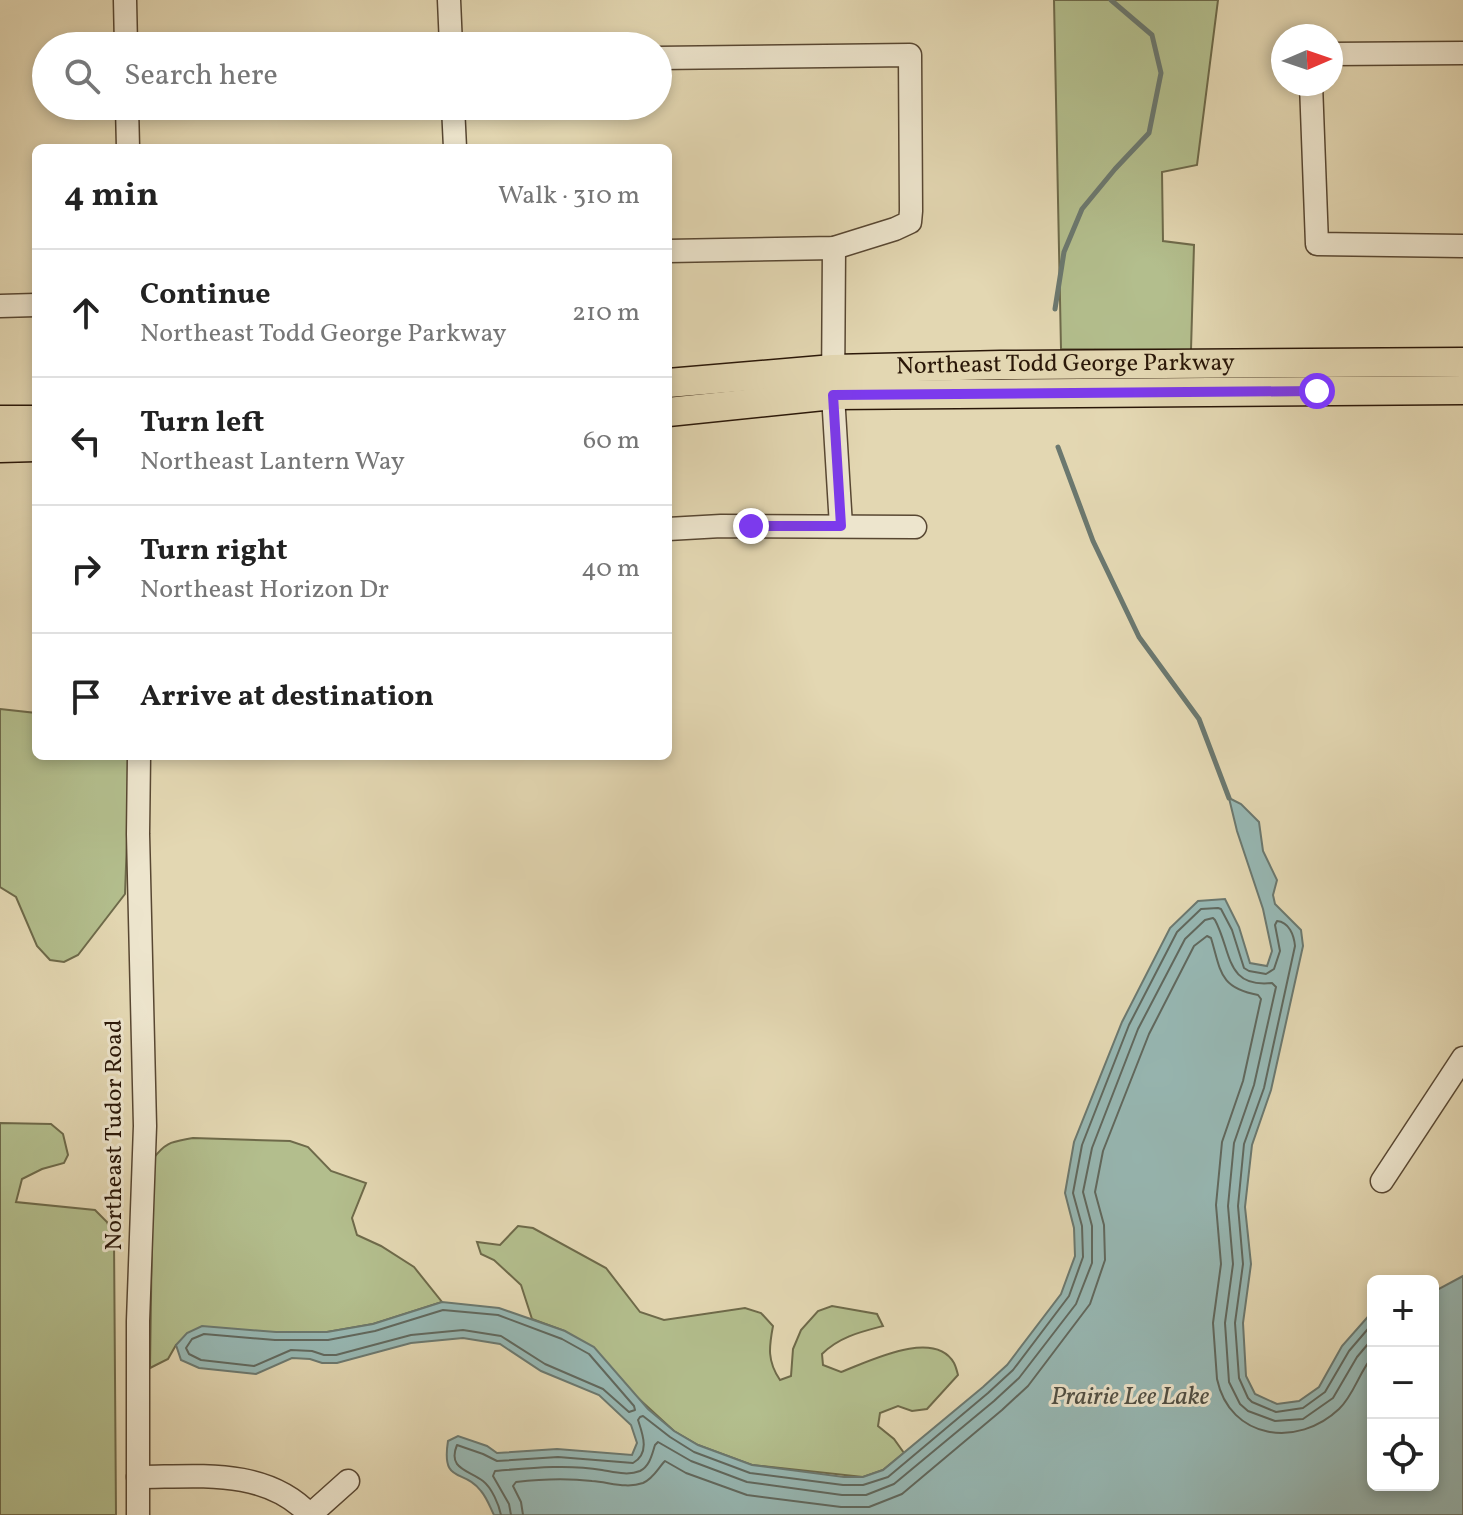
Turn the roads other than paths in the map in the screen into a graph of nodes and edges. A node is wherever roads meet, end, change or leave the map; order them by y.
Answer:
1 (125, 0) edge
2 (449, 0) edge
3 (126, 32) edge
4 (450, 32) edge
5 (1463, 53) edge
6 (1343, 54) edge
7 (672, 58) edge
8 (1311, 96) edge
9 (127, 120) edge
10 (454, 120) edge
11 (128, 144) edge
12 (455, 144) edge
13 (1463, 246) edge
14 (834, 248) junction
15 (672, 251) edge
16 (32, 305) edge
17 (0, 306) edge
18 (1463, 362) edge
19 (833, 382) junction
20 (672, 383) edge
21 (1463, 390) edge
22 (672, 411) edge
23 (0, 420) edge
24 (32, 420) edge
25 (32, 447) edge
26 (0, 448) edge
27 (841, 526) junction
28 (915, 527) dead end
29 (672, 529) edge
30 (139, 760) edge
31 (1463, 1058) edge
32 (1382, 1181) dead end
33 (138, 1477) junction
34 (348, 1481) dead end
35 (138, 1515) edge
36 (310, 1515) edge

1 - 3 street
2 - 4 street
5 - 6 street
7 - 14 street
8 - 13 street
9 - 11 street
10 - 12 street
14 - 15 street
14 - 19 street
16 - 17 street
18 - 19 main road, Northeast Todd George Parkway
19 - 20 main road, Northeast Todd George Parkway
19 - 21 main road, Northeast Todd George Parkway
19 - 22 main road, Northeast Todd George Parkway
19 - 27 street
23 - 24 main road
25 - 26 main road
27 - 28 street
27 - 29 street
30 - 33 street, Northeast Tudor Road
31 - 32 street
33 - 35 street, Northeast Tudor Road
33 - 36 street
34 - 36 street

